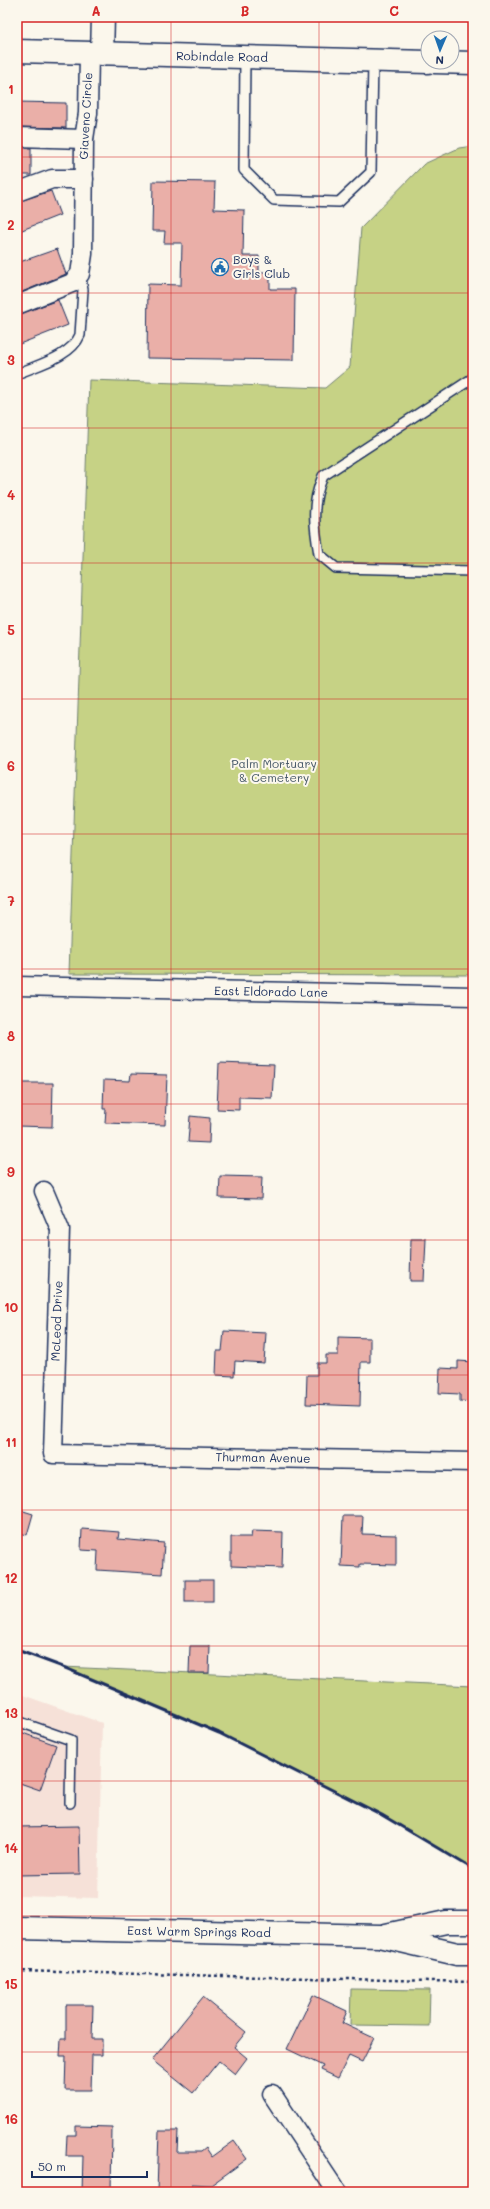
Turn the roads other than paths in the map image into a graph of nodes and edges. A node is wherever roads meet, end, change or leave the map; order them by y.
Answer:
1 (103, 17) edge
2 (17, 51) edge
3 (96, 53) junction
4 (245, 57) junction
5 (373, 60) junction
6 (420, 62) edge
7 (460, 63) edge
8 (473, 63) edge
9 (17, 137) edge
10 (84, 139) junction
11 (84, 179) junction
12 (17, 192) edge
13 (80, 274) junction
14 (17, 304) edge
15 (17, 374) edge
16 (473, 378) edge
17 (473, 571) edge
18 (17, 986) edge
19 (473, 996) edge
20 (44, 1190) dead end
21 (52, 1454) joint
22 (473, 1462) edge
23 (17, 1721) edge
24 (70, 1803) dead end
25 (473, 1922) edge
26 (17, 1928) edge
27 (380, 1936) junction
28 (473, 1954) edge
29 (272, 2094) dead end
30 (337, 2192) edge

1 - 3 main road
2 - 3 main road, Robindale Road
3 - 4 main road, Robindale Road
3 - 10 street, Giaveno Circle
4 - 5 main road, Robindale Road
4 - 5 lane
5 - 6 main road, Robindale Road
7 - 8 main road
9 - 10 street
10 - 11 street, Giaveno Circle
11 - 12 street
11 - 13 street, Giaveno Circle
13 - 14 street
13 - 15 lane
16 - 17 lane
18 - 19 street, East Eldorado Lane
20 - 21 street, McLeod Drive
21 - 22 street, Thurman Avenue
23 - 24 lane
25 - 27 main road, East Warm Springs Road
26 - 27 main road, East Warm Springs Road
27 - 28 main road, East Warm Springs Road
29 - 30 street

